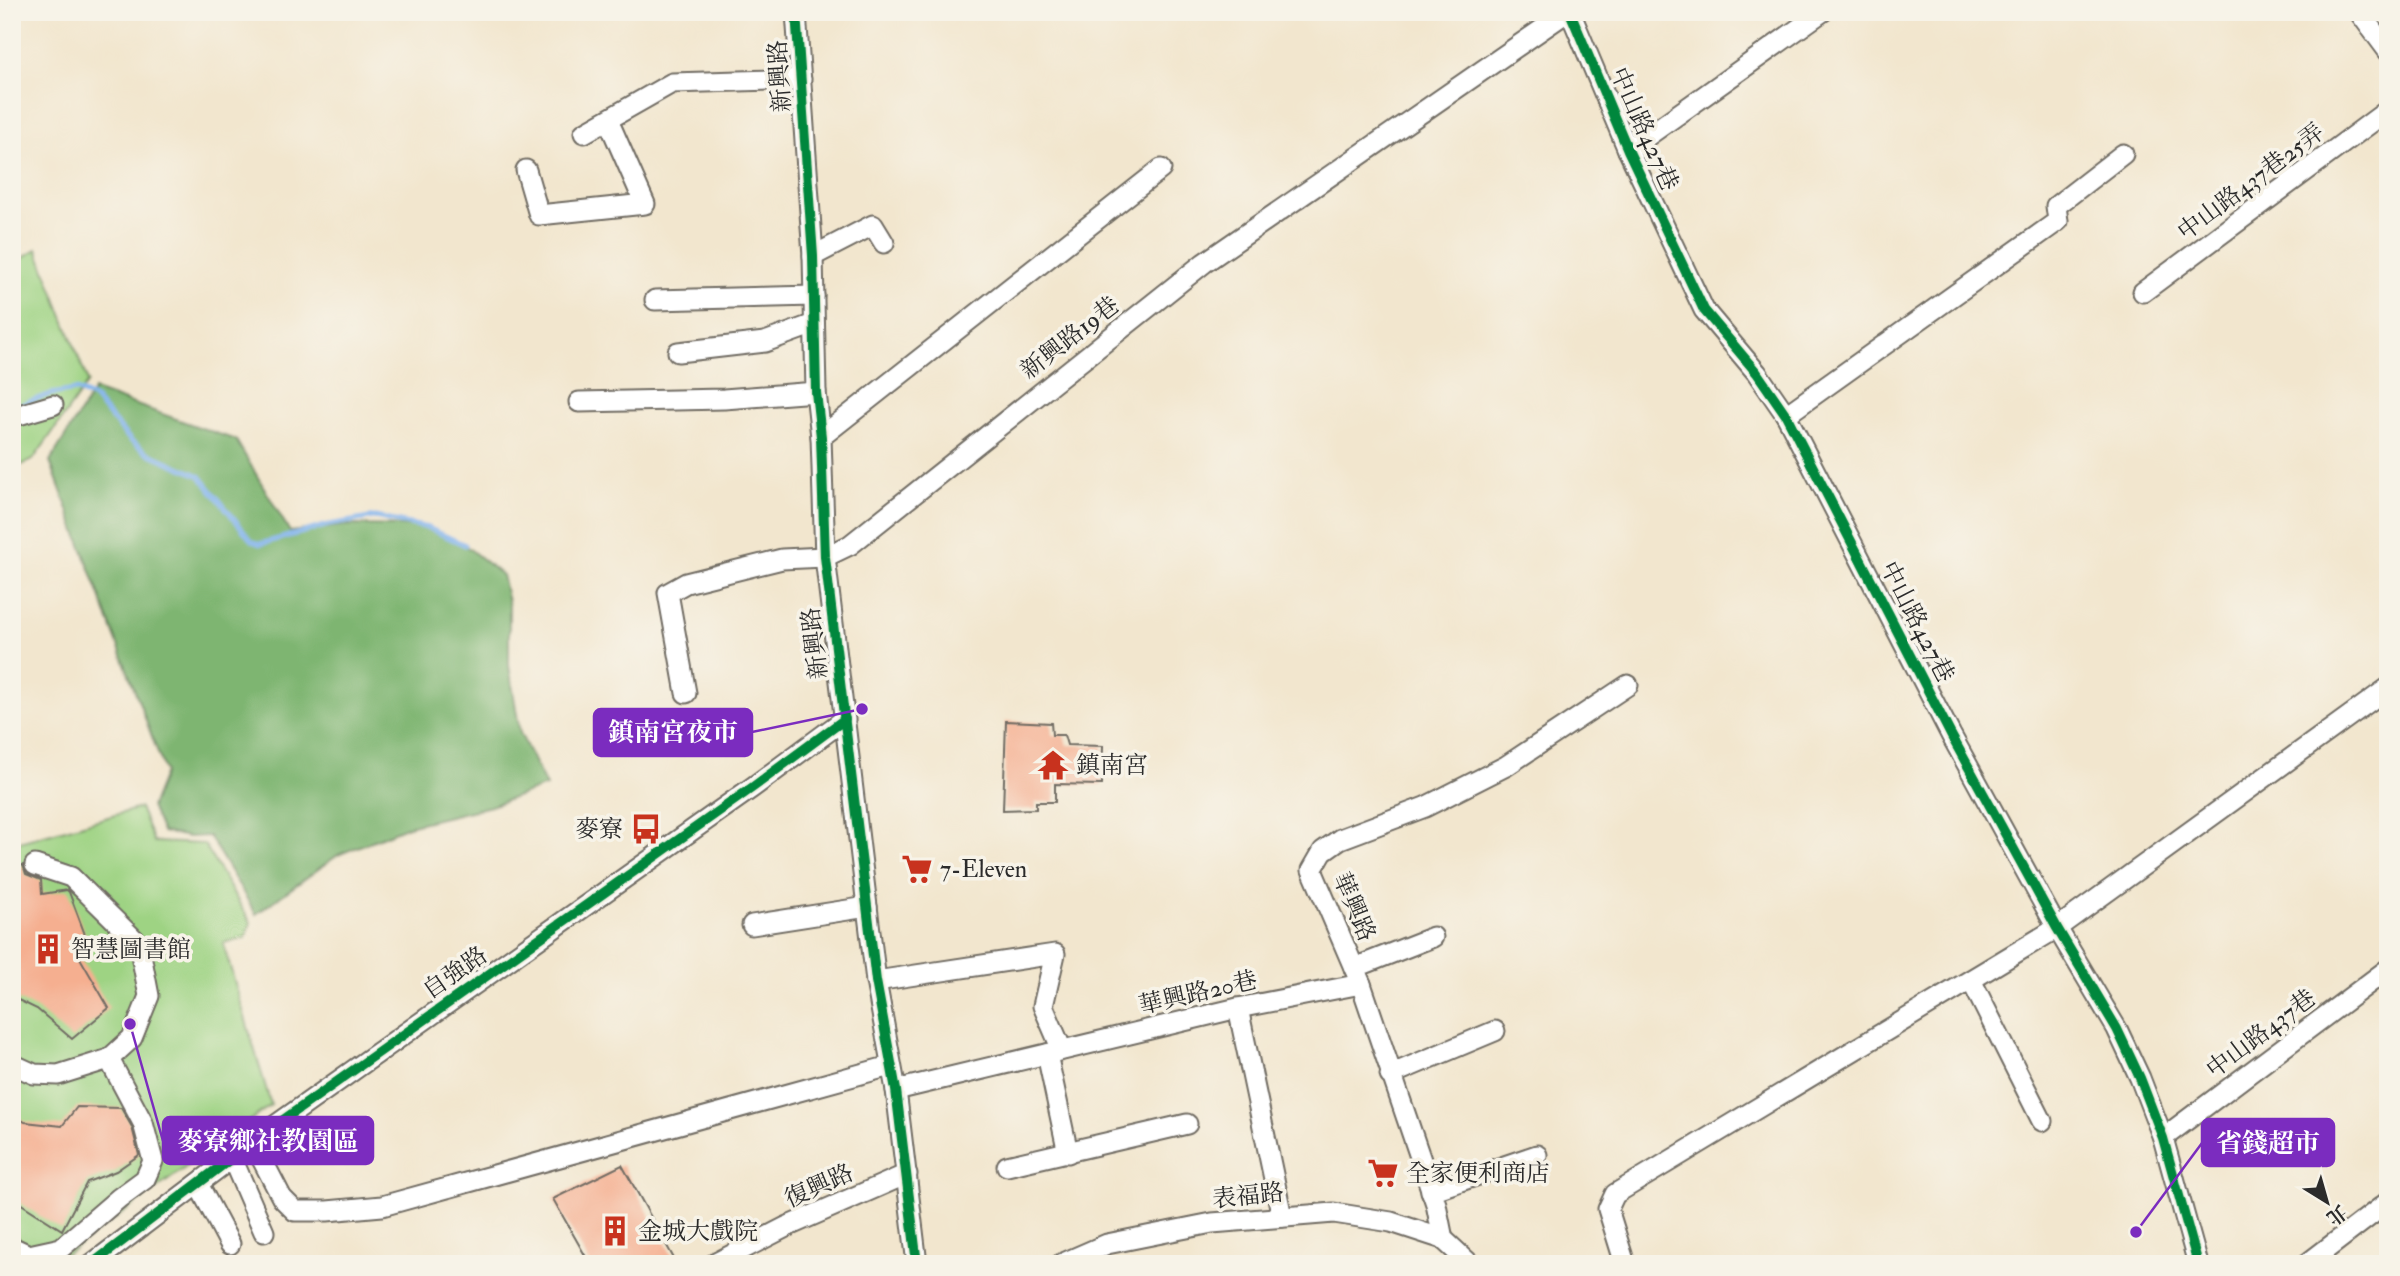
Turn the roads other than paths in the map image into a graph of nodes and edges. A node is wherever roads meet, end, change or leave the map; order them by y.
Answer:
1 (796, 12) edge
2 (1569, 12) edge
3 (1822, 12) edge
4 (2359, 12) edge
5 (2388, 51) edge
6 (801, 79) junction
7 (2388, 110) edge
8 (608, 120) junction
9 (584, 133) dead end
10 (1628, 149) junction
11 (2123, 154) dead end
12 (1161, 169) dead end
13 (526, 170) dead end
14 (884, 243) dead end
15 (813, 256) junction
16 (2143, 292) dead end
17 (814, 296) junction
18 (655, 300) dead end
19 (814, 324) junction
20 (678, 352) dead end
21 (816, 392) junction
22 (579, 402) dead end
23 (53, 405) dead end
24 (1786, 415) junction
25 (12, 417) edge
26 (821, 437) junction
27 (825, 556) junction
28 (1628, 685) dead end
29 (2388, 688) edge
30 (686, 692) dead end
31 (845, 719) junction
32 (35, 864) dead end
33 (867, 907) junction
34 (752, 925) dead end
35 (2057, 928) junction
36 (1433, 937) dead end
37 (2388, 969) edge
38 (1357, 976) junction
39 (1971, 980) junction
40 (876, 981) junction
41 (1238, 1008) junction
42 (1495, 1031) dead end
43 (1054, 1052) junction
44 (109, 1059) junction
45 (12, 1064) edge
46 (890, 1066) junction
47 (1390, 1075) junction
48 (896, 1090) junction
49 (2042, 1121) dead end
50 (1187, 1124) dead end
51 (2163, 1138) junction
52 (253, 1142) junction
53 (1068, 1153) junction
54 (1537, 1155) dead end
55 (232, 1158) junction
56 (1007, 1166) dead end
57 (907, 1174) junction
58 (198, 1184) junction
59 (1431, 1191) junction
60 (2388, 1202) edge
61 (1282, 1217) junction
62 (264, 1232) dead end
63 (1443, 1239) junction
64 (230, 1244) dead end
65 (12, 1247) edge
66 (1065, 1263) edge
67 (92, 1264) edge
68 (715, 1264) edge
69 (917, 1264) edge
70 (1470, 1264) edge
71 (1625, 1264) edge
72 (2198, 1264) edge
73 (2307, 1264) edge

1 - 6 street, 新興路
2 - 10 street, 中山路427巷
2 - 27 street, 新興路19巷
3 - 10 street
4 - 5 street
6 - 8 street
6 - 15 street, 新興路
7 - 16 street, 中山路437巷25弄
8 - 9 street
8 - 13 street
10 - 24 street, 中山路427巷
11 - 24 street
12 - 26 street
14 - 15 street
15 - 17 street, 新興路
17 - 18 street
17 - 19 street, 新興路
19 - 20 street
19 - 21 street, 新興路
21 - 22 street
21 - 26 street, 新興路
23 - 25 street
24 - 35 street, 中山路427巷
26 - 27 street, 新興路
27 - 30 street, 新興路19巷
27 - 31 street, 新興路
28 - 38 street, 華興路
29 - 35 street
31 - 33 street, 新興路
31 - 52 street, 自強路
32 - 44 street
33 - 34 street
33 - 40 street, 新興路
35 - 39 street
35 - 51 street, 中山路427巷
36 - 38 street, 華興路20巷
37 - 51 street, 中山路437巷
38 - 41 street, 華興路20巷
38 - 47 street, 華興路
39 - 49 street
39 - 71 street
40 - 43 street
40 - 46 street, 新興路
41 - 43 street, 華興路20巷
41 - 61 street
42 - 47 street
43 - 48 street, 華興路20巷
43 - 53 street
44 - 45 street
44 - 65 street
46 - 48 street, 新興路
46 - 52 street
47 - 59 street, 華興路
48 - 57 street, 新興路
50 - 53 street
51 - 72 street, 中山路427巷
52 - 55 street, 自強路
53 - 56 street
54 - 59 street
55 - 58 street, 自強路
55 - 62 street
57 - 68 street, 復興路
57 - 69 street, 新興路
58 - 64 street
58 - 67 street, 自強路
59 - 63 street, 華興路
60 - 73 street
61 - 63 street, 表福路
61 - 66 street, 表福路
63 - 70 street

